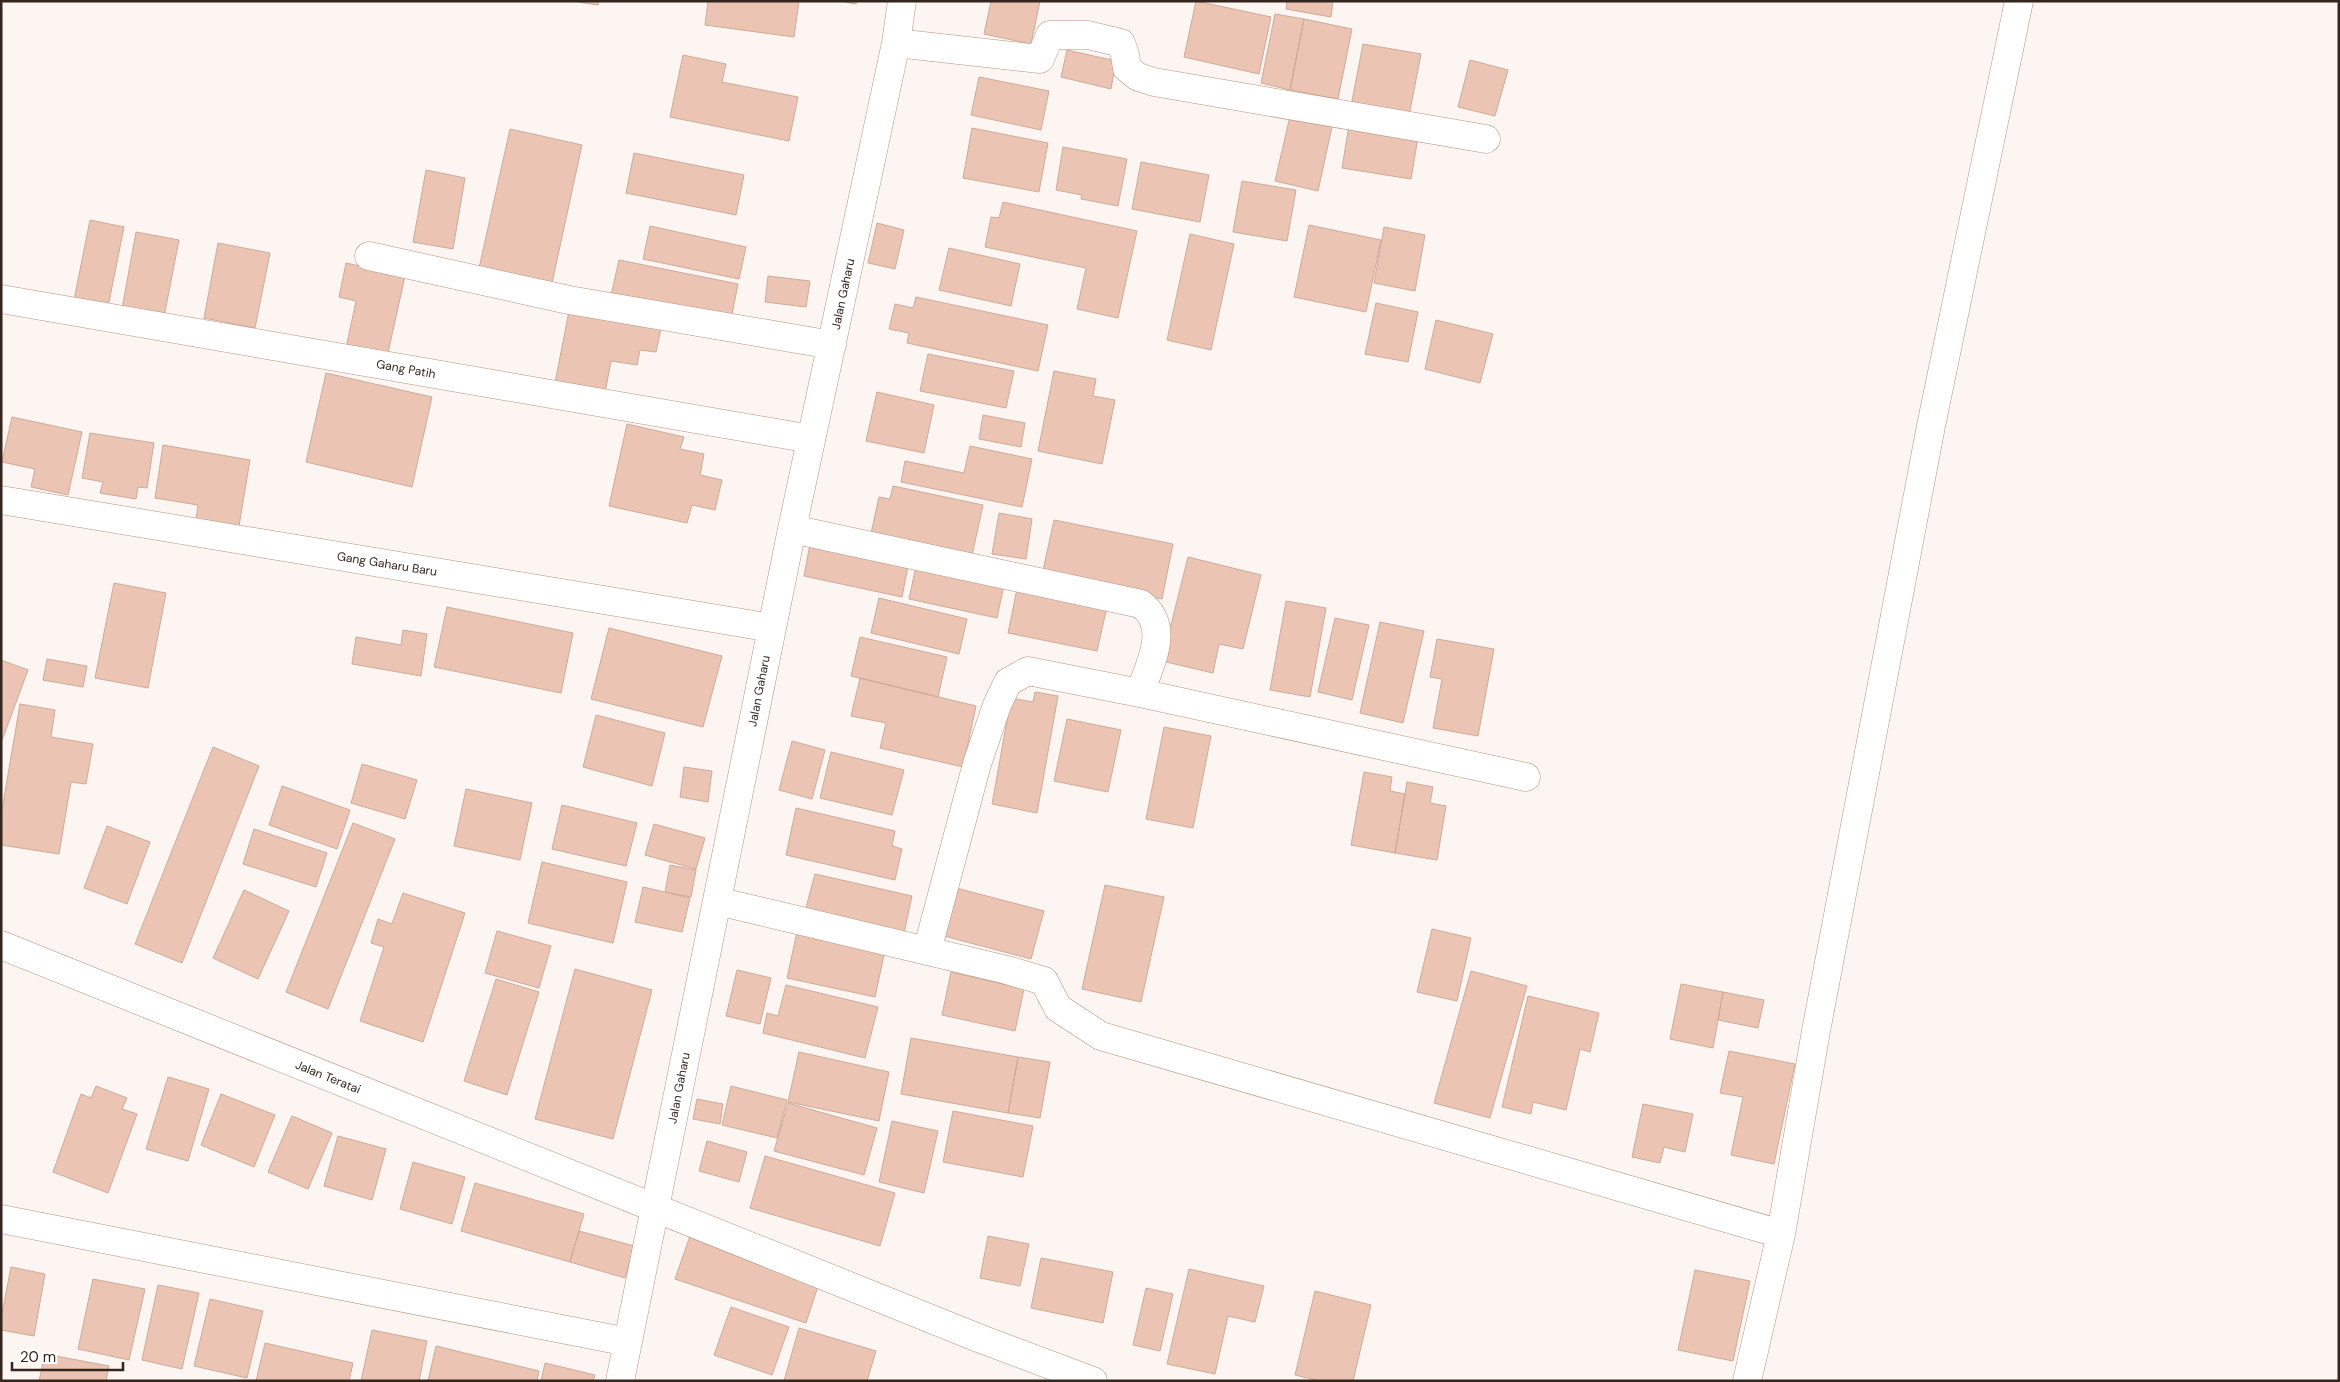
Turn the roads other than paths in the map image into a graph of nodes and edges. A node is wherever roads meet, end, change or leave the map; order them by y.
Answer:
1 (902, 1) edge
2 (2019, 1) edge
3 (896, 42) junction
4 (1486, 139) dead end
5 (369, 256) dead end
6 (1, 299) edge
7 (832, 345) junction
8 (811, 439) junction
9 (1, 500) edge
10 (792, 529) junction
11 (772, 628) junction
12 (1140, 693) junction
13 (1526, 777) dead end
14 (717, 901) junction
15 (1, 945) edge
16 (927, 951) junction
17 (655, 1208) junction
18 (1, 1219) edge
19 (1781, 1234) junction
20 (628, 1342) junction
21 (620, 1381) edge
22 (1093, 1381) edge
23 (1747, 1381) edge

1 - 3 street, Jalan Gaharu
2 - 19 street
3 - 4 street
3 - 7 street, Jalan Gaharu
5 - 7 street
6 - 8 street, Gang Patih
7 - 8 street, Jalan Gaharu
8 - 10 street, Jalan Gaharu
9 - 11 street, Gang Gaharu Baru
10 - 11 street, Jalan Gaharu
10 - 12 street
11 - 14 street, Jalan Gaharu
12 - 13 street
12 - 16 street
14 - 16 street
14 - 17 street, Jalan Gaharu
15 - 17 street, Jalan Teratai
16 - 19 street
17 - 20 street, Jalan Gaharu
17 - 22 street, Jalan Teratai
18 - 20 street
19 - 23 street
20 - 21 street, Jalan Gaharu

